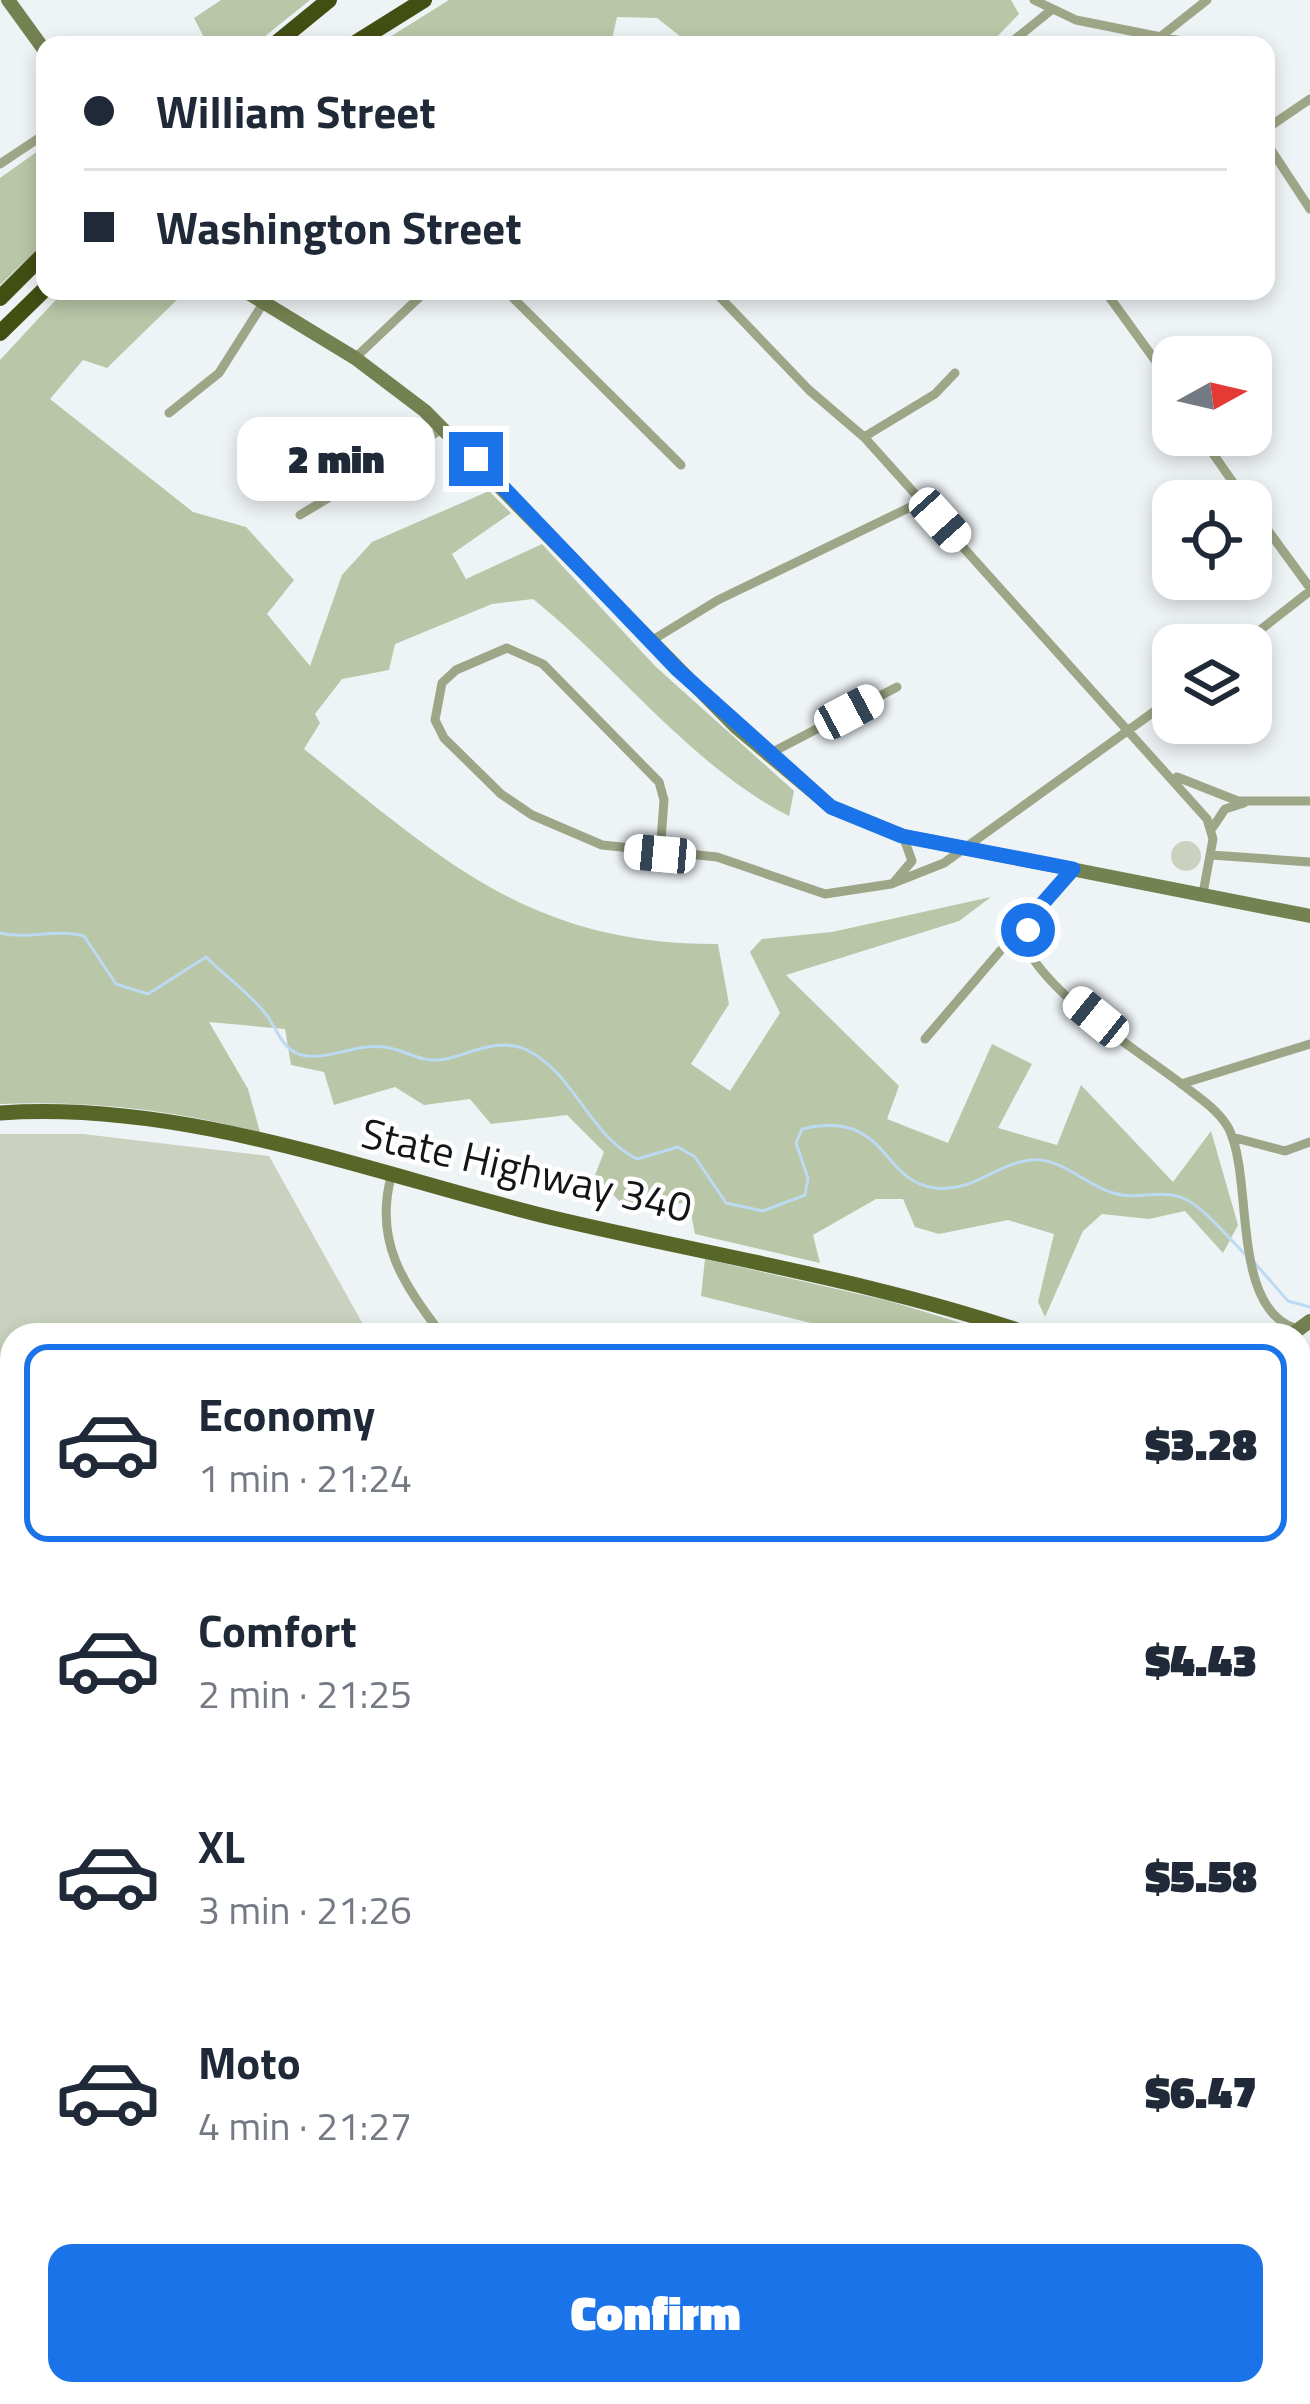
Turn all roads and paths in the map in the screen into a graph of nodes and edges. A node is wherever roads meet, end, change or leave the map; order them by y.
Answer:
1 (8, 0) edge
2 (329, 0) edge
3 (424, 0) edge
4 (1034, 0) edge
5 (1207, 0) edge
6 (1050, 11) junction
7 (285, 36) edge
8 (366, 36) edge
9 (1019, 36) edge
10 (1140, 36) edge
11 (1159, 36) edge
12 (36, 39) edge
13 (1310, 99) edge
14 (1275, 123) edge
15 (36, 140) edge
16 (1275, 156) edge
17 (0, 164) edge
18 (1310, 209) edge
19 (36, 262) edge
20 (0, 298) edge
21 (36, 298) edge
22 (261, 300) edge
23 (417, 300) edge
24 (515, 300) edge
25 (723, 300) edge
26 (1112, 300) edge
27 (264, 302) junction
28 (0, 333) edge
29 (1152, 356) edge
30 (356, 358) junction
31 (955, 373) dead end
32 (170, 413) dead end
33 (444, 428) junction
34 (864, 437) junction
35 (681, 465) dead end
36 (923, 501) junction
37 (299, 515) dead end
38 (1272, 536) edge
39 (1310, 590) edge
40 (1267, 624) edge
41 (649, 642) junction
42 (897, 688) dead end
43 (1152, 714) edge
44 (1132, 730) junction
45 (767, 755) junction
46 (1166, 770) junction
47 (1310, 801) edge
48 (1249, 802) junction
49 (1213, 826) junction
50 (902, 836) junction
51 (962, 848) junction
52 (660, 854) junction
53 (1211, 855) junction
54 (1310, 862) edge
55 (1073, 869) junction
56 (891, 884) junction
57 (1203, 893) junction
58 (1310, 916) edge
59 (1027, 934) junction
60 (925, 1039) dead end
61 (1310, 1044) edge
62 (1181, 1084) junction
63 (0, 1113) edge
64 (1232, 1137) junction
65 (1310, 1142) edge
66 (391, 1177) junction
67 (433, 1323) edge
68 (988, 1323) edge
69 (1286, 1323) edge

1 - 12 main road
2 - 7 highway
3 - 8 highway
4 - 6 street
5 - 11 street
6 - 9 street
6 - 10 street
13 - 14 street
15 - 17 street
16 - 18 street
19 - 20 highway
21 - 28 highway
22 - 27 main road
23 - 30 street
24 - 35 street
25 - 34 street
26 - 29 street
27 - 30 main road
27 - 32 street
30 - 33 main road
31 - 34 street
33 - 37 street
33 - 41 main road
34 - 36 street
36 - 41 street
36 - 44 street
38 - 39 street
39 - 40 street
41 - 45 main road
42 - 45 street
43 - 44 street
44 - 46 street
44 - 51 street
45 - 50 main road
46 - 48 street
46 - 49 street
47 - 48 street
48 - 49 street
49 - 53 street
50 - 51 main road
50 - 56 street
51 - 55 main road
51 - 56 street
52 - 52 street
52 - 56 street
53 - 54 street
53 - 57 street
55 - 57 main road
55 - 59 street
57 - 58 main road
59 - 60 street
59 - 62 street
61 - 62 street
62 - 64 street
63 - 66 main road, State Highway 340
64 - 65 street
64 - 69 street
66 - 67 street
66 - 68 main road, State Highway 340

